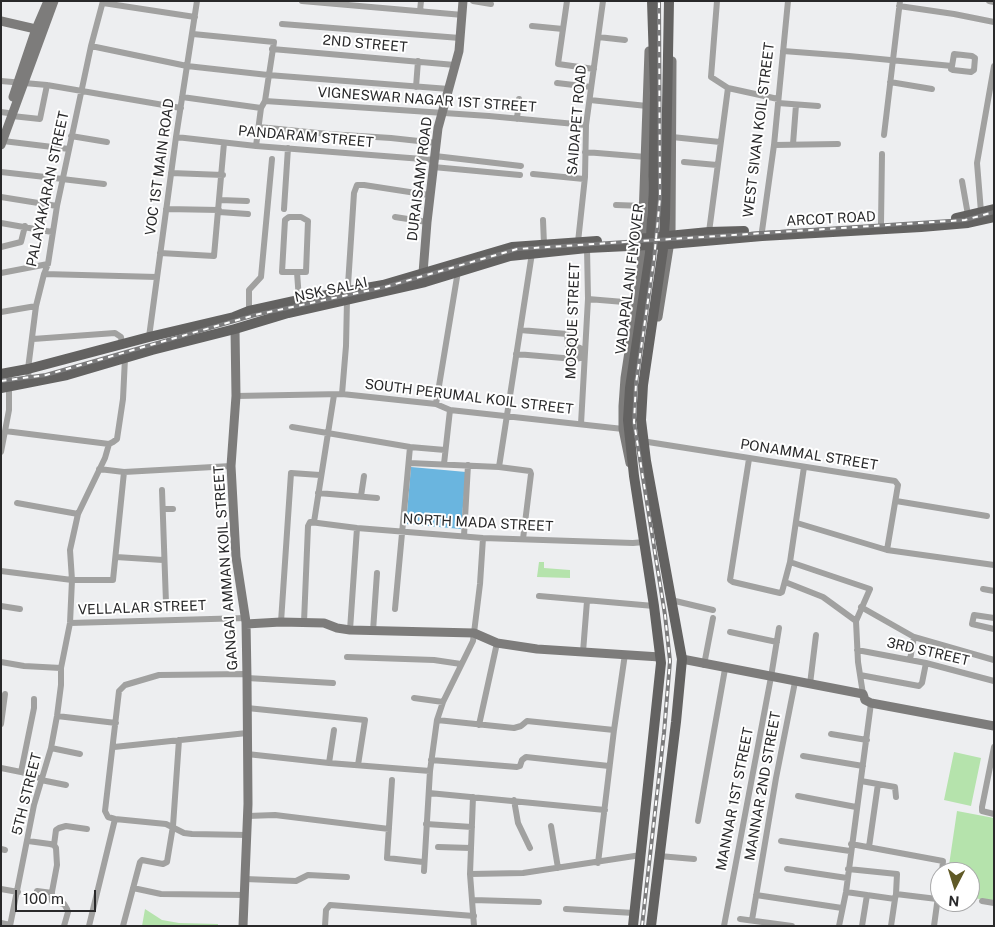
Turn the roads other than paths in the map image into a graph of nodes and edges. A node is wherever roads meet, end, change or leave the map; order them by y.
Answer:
1 (48, 1) edge
2 (54, 1) edge
3 (197, 1) edge
4 (302, 1) edge
5 (421, 1) edge
6 (463, 1) edge
7 (473, 1) edge
8 (566, 1) edge
9 (603, 1) edge
10 (652, 1) edge
11 (669, 1) edge
12 (717, 1) edge
13 (788, 1) edge
14 (989, 1) edge
15 (103, 2) edge
16 (332, 2) edge
17 (994, 2) edge
18 (491, 4) dead end
19 (899, 4) edge
20 (420, 10) junction
21 (463, 15) junction
22 (195, 17) junction
23 (1, 21) edge
24 (994, 22) edge
25 (282, 24) dead end
26 (532, 26) dead end
27 (668, 28) junction
28 (562, 29) junction
29 (654, 29) junction
30 (40, 30) junction
31 (193, 34) junction
32 (461, 34) junction
33 (598, 37) junction
34 (625, 40) dead end
35 (273, 45) junction
36 (90, 46) junction
37 (783, 51) junction
38 (893, 60) junction
39 (418, 61) junction
40 (455, 65) junction
41 (187, 66) junction
42 (952, 66) dead end
43 (994, 66) edge
44 (594, 69) junction
45 (268, 75) junction
46 (993, 77) edge
47 (1, 81) edge
48 (890, 82) junction
49 (21, 83) junction
50 (557, 83) dead end
51 (47, 85) junction
52 (416, 87) junction
53 (592, 87) junction
54 (728, 88) junction
55 (449, 89) junction
56 (932, 89) dead end
57 (82, 90) junction
58 (182, 98) junction
59 (519, 99) dead end
60 (590, 100) junction
61 (265, 101) junction
62 (778, 101) junction
63 (796, 104) junction
64 (648, 106) junction
65 (818, 106) dead end
66 (181, 108) junction
67 (261, 108) junction
68 (442, 113) junction
69 (7, 114) edge
70 (517, 118) junction
71 (586, 125) junction
72 (259, 127) junction
73 (1, 131) edge
74 (884, 135) dead end
75 (71, 136) junction
76 (176, 137) junction
77 (672, 137) junction
78 (107, 142) dead end
79 (720, 142) junction
80 (2, 143) edge
81 (224, 143) junction
82 (437, 144) junction
83 (793, 144) junction
84 (838, 144) dead end
85 (774, 145) junction
86 (256, 146) junction
87 (288, 148) junction
88 (69, 149) junction
89 (585, 152) junction
90 (882, 154) dead end
91 (646, 158) junction
92 (272, 159) dead end
93 (434, 161) junction
94 (684, 162) dead end
95 (717, 165) junction
96 (521, 166) dead end
97 (646, 169) junction
98 (672, 170) junction
99 (1, 172) edge
100 (171, 173) junction
101 (532, 174) dead end
102 (223, 175) junction
103 (520, 175) dead end
104 (63, 179) junction
105 (584, 179) junction
106 (962, 181) dead end
107 (104, 184) dead end
108 (429, 195) junction
109 (1, 197) edge
110 (220, 200) junction
111 (247, 202) dead end
112 (616, 205) dead end
113 (57, 206) junction
114 (644, 206) junction
115 (166, 209) junction
116 (284, 209) dead end
117 (994, 209) edge
118 (219, 211) junction
119 (981, 212) junction
120 (248, 214) dead end
121 (968, 216) junction
122 (994, 217) edge
123 (395, 218) dead end
124 (543, 220) dead end
125 (427, 222) junction
126 (1, 223) edge
127 (881, 224) junction
128 (25, 226) junction
129 (844, 229) junction
130 (762, 231) junction
131 (52, 232) junction
132 (709, 232) junction
133 (786, 232) junction
134 (671, 240) junction
135 (578, 242) junction
136 (642, 242) junction
137 (544, 244) junction
138 (1, 247) edge
139 (587, 248) junction
140 (532, 253) junction
141 (160, 254) junction
142 (48, 264) junction
143 (458, 271) junction
144 (297, 272) junction
145 (1, 273) edge
146 (641, 273) junction
147 (44, 274) junction
148 (157, 277) junction
149 (665, 277) junction
150 (424, 278) junction
151 (348, 296) junction
152 (588, 299) junction
153 (299, 300) junction
154 (636, 303) junction
155 (36, 306) junction
156 (262, 308) junction
157 (248, 311) junction
158 (1, 312) edge
159 (264, 320) junction
160 (235, 329) junction
161 (520, 330) junction
162 (149, 337) junction
163 (33, 339) junction
164 (122, 345) junction
165 (516, 354) junction
166 (125, 358) junction
167 (28, 369) junction
168 (5, 373) edge
169 (29, 383) junction
170 (5, 387) edge
171 (342, 394) junction
172 (334, 395) junction
173 (236, 396) junction
174 (436, 404) junction
175 (450, 410) junction
176 (506, 416) junction
177 (581, 424) junction
178 (292, 427) dead end
179 (623, 429) junction
180 (4, 432) edge
181 (328, 432) junction
182 (648, 442) junction
183 (109, 444) junction
184 (410, 447) junction
185 (446, 450) junction
186 (1, 452) edge
187 (749, 459) junction
188 (409, 463) junction
189 (444, 464) junction
190 (468, 465) junction
191 (231, 466) junction
192 (499, 467) junction
193 (804, 467) junction
194 (99, 469) junction
195 (124, 472) junction
196 (650, 474) junction
197 (320, 475) junction
198 (364, 476) dead end
199 (634, 476) junction
200 (162, 490) dead end
201 (318, 492) junction
202 (361, 496) junction
203 (377, 498) dead end
204 (896, 501) junction
205 (17, 503) dead end
206 (162, 508) junction
207 (172, 508) dead end
208 (78, 514) junction
209 (987, 516) dead end
210 (312, 522) junction
211 (797, 523) junction
212 (357, 528) junction
213 (402, 531) junction
214 (464, 536) junction
215 (483, 538) junction
216 (523, 538) junction
217 (644, 542) junction
218 (887, 550) junction
219 (116, 557) junction
220 (163, 560) junction
221 (790, 562) junction
222 (994, 565) edge
223 (1, 571) edge
224 (377, 573) dead end
225 (72, 580) junction
226 (785, 582) junction
227 (982, 589) dead end
228 (994, 590) edge
229 (539, 596) dead end
230 (671, 600) junction
231 (587, 601) junction
232 (166, 602) dead end
233 (1, 606) edge
234 (654, 606) junction
235 (861, 607) junction
236 (20, 609) dead end
237 (395, 609) dead end
238 (713, 610) dead end
239 (713, 618) dead end
240 (994, 618) edge
241 (246, 621) junction
242 (856, 621) junction
243 (281, 622) junction
244 (304, 622) junction
245 (70, 623) junction
246 (779, 628) dead end
247 (994, 629) edge
248 (350, 630) junction
249 (373, 631) junction
250 (730, 632) dead end
251 (474, 633) junction
252 (816, 635) dead end
253 (914, 637) junction
254 (777, 642) junction
255 (497, 643) junction
256 (857, 650) junction
257 (583, 652) junction
258 (625, 654) junction
259 (347, 657) dead end
260 (660, 657) junction
261 (682, 659) junction
262 (910, 660) junction
263 (994, 660) edge
264 (1, 662) edge
265 (926, 663) junction
266 (461, 664) junction
267 (704, 665) junction
268 (61, 668) junction
269 (725, 668) junction
270 (860, 675) junction
271 (247, 676) junction
272 (771, 677) junction
273 (994, 681) edge
274 (795, 682) junction
275 (333, 683) dead end
276 (810, 684) junction
277 (5, 694) dead end
278 (863, 694) junction
279 (414, 698) dead end
280 (34, 699) dead end
281 (443, 702) junction
282 (870, 703) junction
283 (247, 708) junction
284 (57, 716) junction
285 (437, 720) junction
286 (116, 723) junction
287 (1, 724) edge
288 (479, 725) junction
289 (994, 726) edge
290 (334, 730) dead end
291 (614, 730) junction
292 (247, 733) junction
293 (831, 734) dead end
294 (179, 740) junction
295 (867, 740) junction
296 (114, 746) junction
297 (994, 747) edge
298 (51, 748) junction
299 (80, 754) dead end
300 (247, 754) junction
301 (803, 756) dead end
302 (432, 760) junction
303 (329, 763) junction
304 (358, 765) junction
305 (609, 766) junction
306 (863, 766) junction
307 (1, 768) edge
308 (430, 771) junction
309 (21, 772) junction
310 (991, 777) edge
311 (41, 780) junction
312 (392, 780) dead end
313 (861, 780) junction
314 (878, 784) junction
315 (66, 785) dead end
316 (429, 793) junction
317 (798, 796) dead end
318 (473, 797) junction
319 (896, 797) dead end
320 (514, 800) junction
321 (856, 806) junction
322 (605, 810) junction
323 (994, 814) edge
324 (248, 816) junction
325 (645, 818) junction
326 (115, 819) junction
327 (664, 820) junction
328 (698, 821) dead end
329 (426, 824) junction
330 (173, 826) junction
331 (551, 826) dead end
332 (472, 827) junction
333 (87, 829) dead end
334 (388, 829) junction
335 (247, 835) junction
336 (781, 840) dead end
337 (28, 841) junction
338 (851, 844) junction
339 (54, 845) junction
340 (438, 847) dead end
341 (869, 847) junction
342 (471, 848) junction
343 (530, 848) dead end
344 (850, 851) junction
345 (641, 855) junction
346 (659, 856) junction
347 (694, 859) dead end
348 (423, 862) junction
349 (943, 862) edge
350 (598, 863) junction
351 (558, 868) junction
352 (787, 869) dead end
353 (848, 869) junction
354 (424, 871) dead end
355 (470, 874) junction
356 (347, 877) dead end
357 (847, 878) junction
358 (246, 879) junction
359 (133, 888) junction
360 (1, 889) edge
361 (37, 891) dead end
362 (18, 892) junction
363 (846, 892) junction
364 (52, 893) junction
365 (245, 895) junction
366 (756, 895) junction
367 (868, 895) junction
368 (896, 896) junction
369 (930, 898) edge
370 (473, 900) junction
371 (982, 901) dead end
372 (539, 902) dead end
373 (994, 903) edge
374 (842, 908) junction
375 (566, 909) dead end
376 (936, 912) edge
377 (634, 913) junction
378 (474, 916) junction
379 (740, 919) dead end
380 (752, 920) junction
381 (1, 923) edge
382 (10, 925) edge
383 (64, 926) edge
384 (89, 926) edge
385 (124, 926) edge
386 (244, 926) edge
387 (325, 926) edge
388 (474, 926) edge
389 (633, 926) edge
390 (651, 926) edge
391 (724, 926) edge
392 (792, 926) edge
393 (839, 926) edge
394 (862, 926) edge
395 (891, 926) edge
396 (934, 926) edge

1 - 30 street
2 - 30 street
3 - 22 street, VOC 1ST MAIN ROAD
4 - 16 street
5 - 20 street
6 - 21 street, DURAISAMY ROAD
7 - 18 street
8 - 28 street
9 - 33 street, SAIDAPET ROAD
10 - 29 main road, VADAPALANI FLYOVER
11 - 27 main road, VADAPALANI FLYOVER
12 - 54 street
13 - 37 street, WEST SIVAN KOIL STREET
14 - 17 street
15 - 22 street
15 - 36 street, PALAYAKARAN STREET
16 - 20 street
19 - 24 street
19 - 38 street
20 - 21 street
21 - 32 street, DURAISAMY ROAD
22 - 31 street, VOC 1ST MAIN ROAD
23 - 30 street
25 - 32 street
26 - 28 street
27 - 77 street
27 - 196 main road, VADAPALANI FLYOVER
28 - 44 street
29 - 64 street
29 - 199 main road, VADAPALANI FLYOVER
30 - 49 street
31 - 35 street, 2ND STREET
31 - 41 street, VOC 1ST MAIN ROAD
32 - 40 street, DURAISAMY ROAD
33 - 34 street
33 - 44 street, SAIDAPET ROAD
35 - 39 street, 2ND STREET
35 - 45 street
36 - 41 street
36 - 57 street, PALAYAKARAN STREET
37 - 38 street
37 - 62 street, WEST SIVAN KOIL STREET
38 - 42 street
38 - 48 street
39 - 40 street, 2ND STREET
39 - 52 street
40 - 55 street, DURAISAMY ROAD
41 - 45 street
41 - 58 street, VOC 1ST MAIN ROAD
43 - 46 street
44 - 53 street, SAIDAPET ROAD
45 - 52 street
45 - 61 street
46 - 119 street
47 - 49 street
48 - 56 street
48 - 74 street
49 - 51 street
49 - 69 street
50 - 53 street
51 - 57 street
51 - 69 street
52 - 55 street
53 - 60 street, SAIDAPET ROAD
54 - 62 street
54 - 79 street
55 - 68 street, DURAISAMY ROAD
57 - 66 street
57 - 75 street, PALAYAKARAN STREET
58 - 66 street, VOC 1ST MAIN ROAD
58 - 67 street
59 - 70 street
60 - 64 street
60 - 71 street, SAIDAPET ROAD
61 - 67 street
61 - 68 street, VIGNESWAR NAGAR 1ST STREET
62 - 63 street
62 - 85 street, WEST SIVAN KOIL STREET
63 - 65 street
63 - 83 street
64 - 91 street
66 - 76 street, VOC 1ST MAIN ROAD
67 - 72 street
68 - 70 street, VIGNESWAR NAGAR 1ST STREET
68 - 82 street, DURAISAMY ROAD
69 - 73 street
69 - 80 street
70 - 71 street, VIGNESWAR NAGAR 1ST STREET
71 - 89 street, SAIDAPET ROAD
72 - 82 street
72 - 86 street
75 - 78 street
75 - 88 street, PALAYAKARAN STREET
76 - 81 street, PANDARAM STREET
76 - 100 street, VOC 1ST MAIN ROAD
77 - 79 street
77 - 98 street
79 - 95 street
80 - 88 street
81 - 86 street, PANDARAM STREET
81 - 102 street
82 - 93 street, DURAISAMY ROAD
83 - 84 street
83 - 85 street
85 - 130 street, WEST SIVAN KOIL STREET
86 - 87 street, PANDARAM STREET
87 - 93 street, PANDARAM STREET
87 - 116 street
88 - 104 street, PALAYAKARAN STREET
89 - 91 street
89 - 105 street, SAIDAPET ROAD
90 - 127 street
91 - 97 street
92 - 157 street
93 - 96 street
93 - 103 street
93 - 108 street, DURAISAMY ROAD
94 - 95 street
95 - 132 street
97 - 98 street
97 - 114 street
98 - 134 street
99 - 104 street
100 - 102 street
100 - 115 street, VOC 1ST MAIN ROAD
101 - 105 street
102 - 110 street
104 - 107 street
104 - 113 street, PALAYAKARAN STREET
105 - 135 street, SAIDAPET ROAD
106 - 121 street
108 - 125 street, DURAISAMY ROAD
108 - 151 street
109 - 113 street
110 - 111 street
110 - 118 street
112 - 114 street
113 - 131 street, PALAYAKARAN STREET
114 - 136 street
115 - 118 street
115 - 141 street, VOC 1ST MAIN ROAD
117 - 119 main road, ARCOT ROAD
118 - 120 street
118 - 141 street
119 - 121 main road, ARCOT ROAD
121 - 127 main road, ARCOT ROAD
122 - 129 main road, ARCOT ROAD
123 - 125 street
124 - 137 street
125 - 150 street, DURAISAMY ROAD
126 - 128 street
127 - 129 main road, ARCOT ROAD
128 - 131 street
128 - 138 street
129 - 133 main road, ARCOT ROAD
130 - 132 main road, WEST SIVAN KOIL STREET
130 - 133 main road, ARCOT ROAD
131 - 142 street, PALAYAKARAN STREET
132 - 134 main road, WEST SIVAN KOIL STREET
133 - 134 main road, ARCOT ROAD
134 - 136 main road
134 - 149 street
135 - 136 main road
135 - 137 main road
136 - 139 main road, NSK SALAI
136 - 146 street
137 - 150 main road
139 - 140 main road, NSK SALAI
139 - 152 street, MOSQUE STREET
140 - 143 main road, NSK SALAI
140 - 161 street
141 - 148 street, VOC 1ST MAIN ROAD
142 - 145 street
142 - 147 street, PALAYAKARAN STREET
143 - 150 main road, NSK SALAI
143 - 174 street
144 - 144 street
144 - 153 street
146 - 149 street
146 - 154 street
147 - 148 street
147 - 155 street, PALAYAKARAN STREET
148 - 162 street, VOC 1ST MAIN ROAD
149 - 182 street
150 - 151 main road, NSK SALAI
151 - 153 main road
151 - 159 main road, NSK SALAI
151 - 171 street
152 - 154 street
152 - 177 street, MOSQUE STREET
153 - 156 main road
154 - 179 street
155 - 158 street
155 - 163 street, PALAYAKARAN STREET
156 - 157 main road
156 - 159 main road
157 - 162 main road
159 - 160 main road, NSK SALAI
160 - 166 main road, NSK SALAI
160 - 173 street, GANGAI AMMAN KOIL STREET
161 - 165 street
161 - 165 street
162 - 164 main road
163 - 164 street
163 - 167 street, PALAYAKARAN STREET
164 - 167 main road
165 - 176 street
166 - 169 main road, NSK SALAI
166 - 183 street, 5TH STREET
167 - 168 main road
167 - 169 street, PALAYAKARAN STREET
168 - 170 street
169 - 170 main road, NSK SALAI
170 - 180 street
171 - 172 street, SOUTH PERUMAL KOIL STREET
171 - 174 street, SOUTH PERUMAL KOIL STREET
172 - 173 street, SOUTH PERUMAL KOIL STREET
172 - 181 street
173 - 191 street, GANGAI AMMAN KOIL STREET
174 - 175 street, SOUTH PERUMAL KOIL STREET
175 - 176 street, SOUTH PERUMAL KOIL STREET
175 - 185 street
176 - 177 street, SOUTH PERUMAL KOIL STREET
176 - 192 street
177 - 179 street, SOUTH PERUMAL KOIL STREET
178 - 181 street
179 - 199 street
180 - 183 street
180 - 186 street
181 - 184 street
181 - 197 street
182 - 187 street, PONAMMAL STREET
182 - 196 street
183 - 194 street, 5TH STREET
184 - 185 street
184 - 188 street
185 - 189 street
187 - 193 street, PONAMMAL STREET
187 - 226 street
188 - 189 street
188 - 213 street
189 - 190 street
190 - 192 street
190 - 214 street
191 - 195 street
191 - 241 street, GANGAI AMMAN KOIL STREET
192 - 216 street
193 - 204 street, PONAMMAL STREET
193 - 211 street
194 - 195 street
194 - 208 street, 5TH STREET
195 - 219 street
196 - 230 main road, VADAPALANI FLYOVER
197 - 201 street
197 - 243 street
198 - 202 street
199 - 217 main road, VADAPALANI FLYOVER
200 - 206 street
201 - 202 street
201 - 210 street
202 - 203 street
204 - 209 street
204 - 218 street, PONAMMAL STREET
205 - 208 street
206 - 207 street
206 - 220 street
208 - 225 street, 5TH STREET
210 - 212 street, NORTH MADA STREET
210 - 244 street
211 - 218 street
211 - 221 street
212 - 213 street, NORTH MADA STREET
212 - 248 street
213 - 214 street, NORTH MADA STREET
213 - 237 street
214 - 215 street, NORTH MADA STREET
215 - 216 street, NORTH MADA STREET
215 - 251 street
216 - 217 street, NORTH MADA STREET
217 - 234 main road, VADAPALANI FLYOVER
218 - 222 street
219 - 220 street
219 - 225 street
220 - 232 street
221 - 226 street
221 - 235 street
223 - 225 street
224 - 249 street
225 - 245 street, 5TH STREET
226 - 242 street
227 - 228 street
229 - 231 street
230 - 238 street
230 - 261 main road, VADAPALANI FLYOVER
231 - 234 street
231 - 257 street
233 - 236 street
234 - 260 main road, VADAPALANI FLYOVER
235 - 242 street
235 - 253 street
239 - 267 street
240 - 247 street
241 - 243 street
241 - 245 street, VELLALAR STREET
241 - 271 street, GANGAI AMMAN KOIL STREET
242 - 256 street
243 - 244 street
244 - 248 street
245 - 268 street, 5TH STREET
246 - 254 street, MANNAR 1ST STREET
248 - 249 street
249 - 251 street
250 - 254 street
251 - 255 street
251 - 266 street
252 - 276 street
253 - 262 street
253 - 263 street
254 - 272 street, MANNAR 1ST STREET
255 - 257 street
255 - 288 street
256 - 262 street, 3RD STREET
256 - 270 street
257 - 258 street
258 - 260 street
258 - 291 street
259 - 266 street
260 - 325 main road, VADAPALANI FLYOVER
261 - 267 street
261 - 327 main road, VADAPALANI FLYOVER
262 - 265 street, 3RD STREET
264 - 268 street
265 - 270 street
265 - 273 street, 3RD STREET
266 - 281 street
267 - 269 street
268 - 284 street, 5TH STREET
269 - 272 street
269 - 328 street
270 - 278 street
271 - 275 street
271 - 283 street, GANGAI AMMAN KOIL STREET
271 - 286 street
272 - 274 street
272 - 391 street, MANNAR 1ST STREET
274 - 276 street
274 - 366 street, MANNAR 2ND STREET
276 - 278 street
277 - 287 street
278 - 282 street
279 - 281 street
280 - 309 street
281 - 285 street
282 - 289 street
282 - 295 street
283 - 292 street, GANGAI AMMAN KOIL STREET
283 - 304 street
284 - 286 street
284 - 298 street, 5TH STREET
285 - 288 street
285 - 302 street
286 - 296 street
288 - 291 street
290 - 303 street
291 - 305 street
292 - 294 street
292 - 300 street, GANGAI AMMAN KOIL STREET
293 - 295 street
294 - 296 street
294 - 330 street
295 - 306 street
296 - 326 street
297 - 310 street
298 - 299 street
298 - 311 street, 5TH STREET
300 - 303 street
300 - 324 street, GANGAI AMMAN KOIL STREET
301 - 306 street
302 - 305 street
302 - 308 street
303 - 304 street
304 - 308 street
305 - 322 street
306 - 313 street
307 - 309 street
308 - 316 street
309 - 311 street
310 - 323 street
311 - 315 street
311 - 337 street, 5TH STREET
312 - 334 street
313 - 314 street
313 - 321 street
314 - 319 street
314 - 341 street
316 - 318 street
316 - 329 street
317 - 321 street
318 - 320 street
318 - 332 street
320 - 322 street
320 - 343 street
321 - 338 street
322 - 350 street
324 - 334 street
324 - 335 street, GANGAI AMMAN KOIL STREET
325 - 327 main road
325 - 345 main road, VADAPALANI FLYOVER
326 - 330 street
326 - 384 street
327 - 346 main road, VADAPALANI FLYOVER
329 - 332 street
329 - 348 street
330 - 335 street
330 - 359 street
331 - 351 street
332 - 342 street
333 - 339 street
334 - 348 street
335 - 358 street, GANGAI AMMAN KOIL STREET
336 - 344 street
337 - 339 street
337 - 362 street, 5TH STREET
338 - 341 street
338 - 344 street
339 - 364 street
340 - 342 street
341 - 349 street
342 - 355 street
344 - 353 street
345 - 350 street
345 - 377 main road, VADAPALANI FLYOVER
346 - 347 street
346 - 390 main road, VADAPALANI FLYOVER
348 - 354 street
350 - 351 street
351 - 355 street
352 - 357 street
353 - 357 street
353 - 368 street
355 - 370 street
356 - 358 street
357 - 363 street
358 - 365 street, GANGAI AMMAN KOIL STREET
359 - 365 street
359 - 385 street
360 - 362 street
361 - 364 street
362 - 382 street, 5TH STREET
363 - 367 street
363 - 374 street
364 - 383 street
365 - 386 street, GANGAI AMMAN KOIL STREET
366 - 374 street
366 - 380 street, MANNAR 2ND STREET
367 - 368 street
367 - 394 street
368 - 369 street
368 - 395 street
370 - 372 street
370 - 378 street
371 - 373 street
374 - 393 street
375 - 377 street
376 - 396 street
377 - 389 main road, VADAPALANI FLYOVER
378 - 387 street
378 - 388 street
379 - 380 street
380 - 392 street
381 - 382 street

